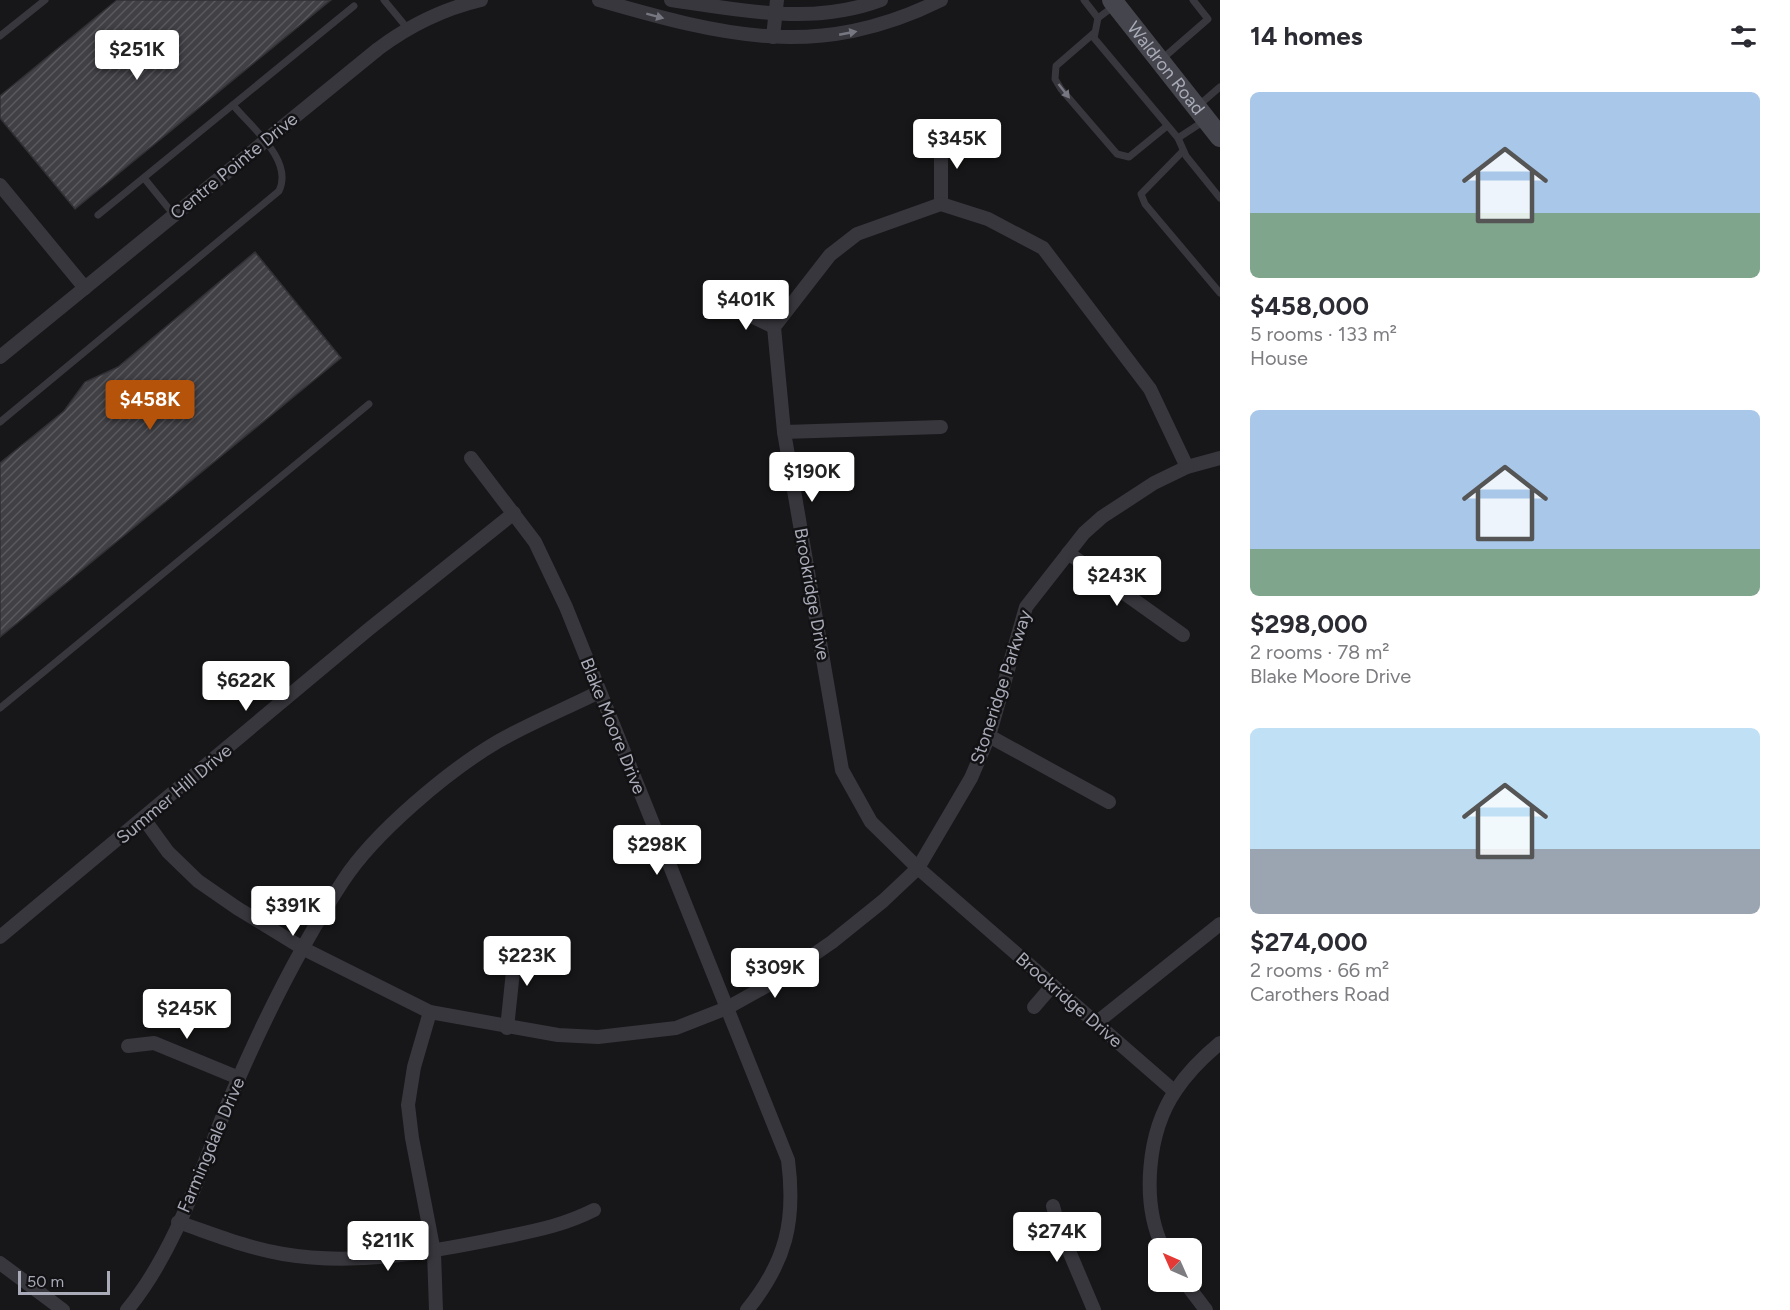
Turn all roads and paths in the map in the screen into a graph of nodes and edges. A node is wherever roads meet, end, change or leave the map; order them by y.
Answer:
1 (45, 0) edge
2 (384, 0) edge
3 (482, 0) edge
4 (599, 0) edge
5 (671, 0) edge
6 (777, 0) edge
7 (881, 0) edge
8 (941, 0) edge
9 (1084, 0) edge
10 (1193, 0) edge
11 (1114, 2) edge
12 (354, 6) dead end
13 (776, 14) junction
14 (1098, 18) junction
15 (408, 29) junction
16 (1094, 33) junction
17 (0, 36) edge
18 (773, 37) junction
19 (1160, 61) junction
20 (1220, 87) edge
21 (233, 105) junction
22 (1201, 114) junction
23 (1167, 126) junction
24 (941, 136) dead end
25 (1220, 137) edge
26 (1178, 138) junction
27 (264, 142) junction
28 (1184, 151) junction
29 (144, 178) junction
30 (0, 185) edge
31 (1220, 198) edge
32 (941, 204) junction
33 (98, 215) dead end
34 (174, 215) junction
35 (85, 288) junction
36 (1220, 293) edge
37 (731, 306) dead end
38 (774, 327) junction
39 (0, 357) edge
40 (369, 404) dead end
41 (0, 422) edge
42 (940, 428) dead end
43 (784, 432) junction
44 (471, 458) dead end
45 (1220, 458) edge
46 (1188, 467) junction
47 (514, 513) junction
48 (1068, 553) junction
49 (1184, 634) dead end
50 (599, 693) junction
51 (0, 708) edge
52 (989, 736) junction
53 (1109, 802) dead end
54 (144, 819) junction
55 (918, 868) junction
56 (1220, 924) edge
57 (0, 937) edge
58 (516, 943) dead end
59 (304, 949) junction
60 (1052, 986) junction
61 (1034, 1007) dead end
62 (727, 1008) junction
63 (430, 1012) junction
64 (1096, 1023) junction
65 (507, 1028) junction
66 (1220, 1043) edge
67 (128, 1046) dead end
68 (239, 1078) junction
69 (1174, 1091) junction
70 (1053, 1206) dead end
71 (594, 1210) dead end
72 (178, 1222) junction
73 (1159, 1238) edge
74 (434, 1252) junction
75 (0, 1263) edge
76 (1192, 1292) edge
77 (63, 1310) edge
78 (127, 1310) edge
79 (436, 1310) edge
80 (747, 1310) edge
81 (1094, 1310) edge
82 (1206, 1310) edge

1 - 17 lane
2 - 15 lane
3 - 15 street, Centre Pointe Drive
4 -> 18 street
5 - 13 street
6 - 13 street
7 - 13 street
18 -> 8 street
9 - 14 lane
10 - 19 lane
11 - 14 lane
11 - 19 main road, Waldron Road
12 - 21 lane
13 - 18 street
14 - 16 lane
15 - 27 street, Centre Pointe Drive
16 - 23 lane
16 -> 23 lane
19 - 22 main road, Waldron Road
20 - 22 lane
21 - 27 lane
21 - 29 lane
22 - 25 main road, Waldron Road
22 - 26 lane
23 - 26 lane
24 - 32 street
26 - 28 lane
27 - 34 street, Centre Pointe Drive
27 - 41 lane
28 - 31 lane
28 - 36 lane
29 - 33 lane
29 - 34 lane
30 - 35 street
32 - 38 street
32 - 46 street
34 - 35 street, Centre Pointe Drive
35 - 39 street, Centre Pointe Drive
37 - 38 street
38 - 43 street, Brookridge Drive
40 - 51 lane
42 - 43 street
43 - 55 street, Brookridge Drive
44 - 47 street, Blake Moore Drive
45 - 46 street, Stoneridge Parkway
46 - 48 street, Stoneridge Parkway
47 - 50 street, Blake Moore Drive
47 - 54 street, Summer Hill Drive
48 - 49 street
48 - 52 street, Stoneridge Parkway
50 - 59 street, Farmingdale Drive
50 - 62 street, Blake Moore Drive
52 - 53 street
52 - 55 street, Stoneridge Parkway
54 - 57 street, Summer Hill Drive
54 - 59 street, Stoneridge Parkway
55 - 60 street, Brookridge Drive
55 - 62 street, Stoneridge Parkway
56 - 64 street
58 - 65 street
59 - 63 street, Stoneridge Parkway
59 - 68 street, Farmingdale Drive
60 - 61 street
60 - 64 street, Brookridge Drive
62 - 65 street, Stoneridge Parkway
62 - 80 street, Blake Moore Drive
63 - 65 street, Stoneridge Parkway
63 - 74 street
64 - 69 street, Brookridge Drive
66 - 69 street
67 - 68 street
68 - 72 street, Farmingdale Drive
69 - 73 street
70 - 81 street
71 - 74 street
72 - 74 street
72 - 78 street, Farmingdale Drive
74 - 79 street
75 - 77 street
76 - 82 street

